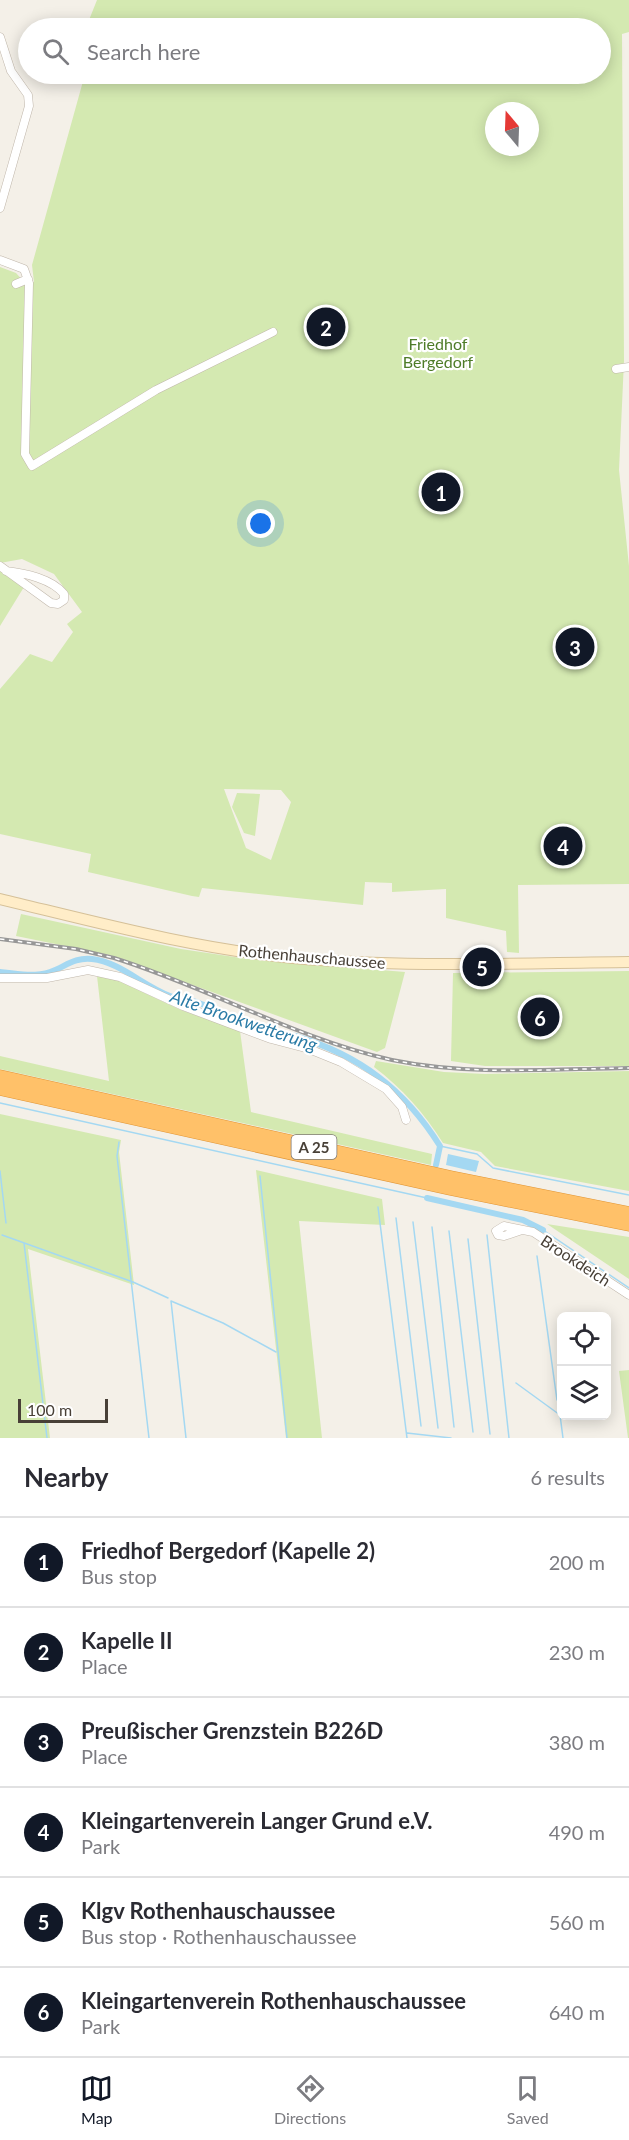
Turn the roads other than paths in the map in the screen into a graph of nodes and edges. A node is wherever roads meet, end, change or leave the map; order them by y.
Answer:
1 (0, 37) edge
2 (18, 81) edge
3 (20, 84) edge
4 (0, 208) edge
5 (0, 260) edge
6 (28, 279) junction
7 (16, 284) dead end
8 (273, 332) dead end
9 (629, 367) edge
10 (616, 369) dead end
11 (3, 568) edge
12 (0, 899) edge
13 (629, 962) edge
14 (0, 978) edge
15 (0, 1077) edge
16 (0, 1088) edge
17 (406, 1120) dead end
18 (629, 1214) edge
19 (629, 1224) edge
20 (522, 1230) dead end
21 (629, 1295) edge

1 - 2 street
3 - 4 street
5 - 6 street
6 - 7 street
6 - 8 street
9 - 10 street
11 - 11 street
12 - 13 main road, Rothenhauschaussee
14 - 17 street
15 - 18 highway, A 25
16 - 19 highway, A 25
20 - 21 street, Brookdeich

